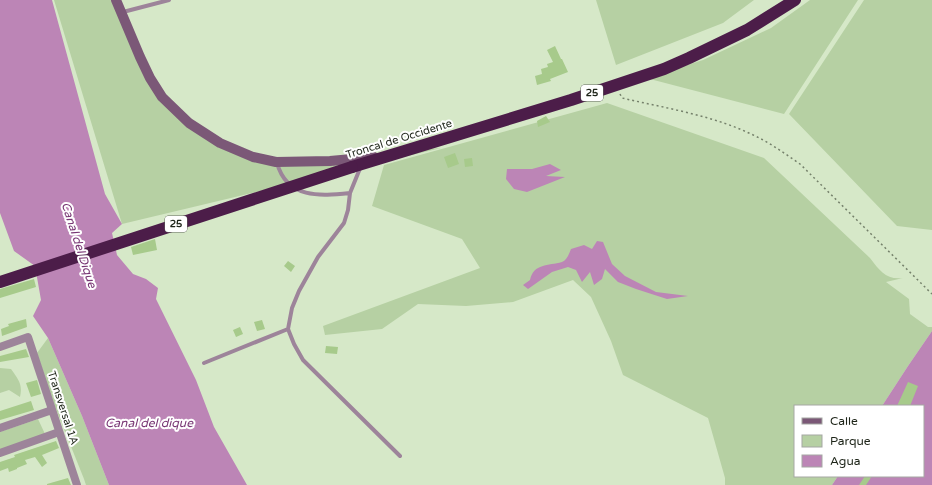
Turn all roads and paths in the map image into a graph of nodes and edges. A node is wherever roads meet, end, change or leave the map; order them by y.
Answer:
1 (116, 0) edge
2 (169, 0) edge
3 (795, 0) edge
4 (120, 13) junction
5 (617, 85) junction
6 (378, 160) junction
7 (276, 162) junction
8 (357, 166) junction
9 (350, 193) junction
10 (0, 282) edge
11 (932, 294) edge
12 (288, 330) junction
13 (0, 347) edge
14 (204, 363) dead end
15 (52, 410) junction
16 (0, 428) edge
17 (59, 432) junction
18 (0, 453) edge
19 (400, 456) dead end
20 (77, 485) edge

1 - 4 street
2 - 4 lane
3 - 5 highway, Troncal de Occidente / 25
4 - 7 street
5 - 6 highway, Troncal de Occidente / 25
5 - 11 path
6 - 7 street
6 - 8 highway, Troncal de Occidente / 25
7 - 9 lane
8 - 9 lane
8 - 10 highway, Troncal de Occidente / 25, bridge
9 - 12 lane
12 - 14 lane
12 - 19 lane
13 - 15 street, Transversal 1A
15 - 16 street
15 - 17 street, Transversal 1A
17 - 18 street
17 - 20 street, Transversal 1A

